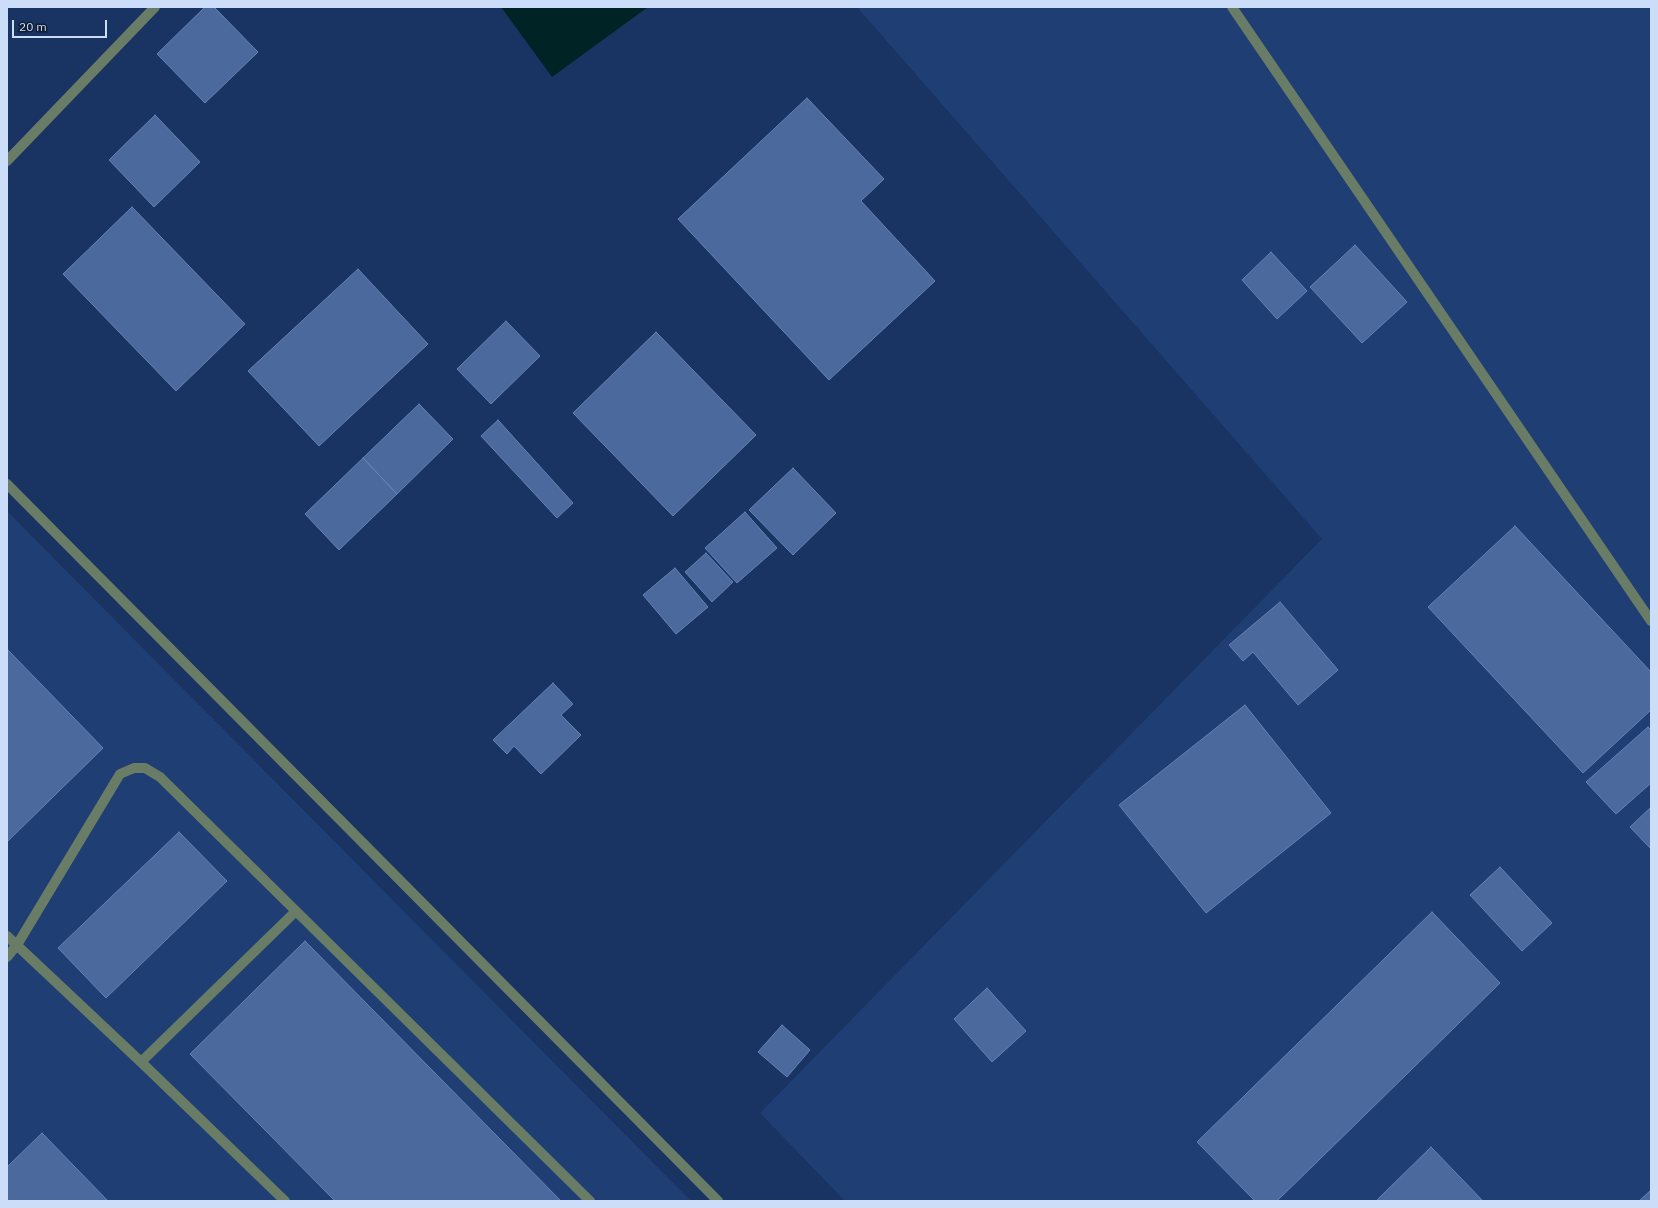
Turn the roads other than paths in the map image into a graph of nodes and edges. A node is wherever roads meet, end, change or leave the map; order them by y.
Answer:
1 (156, 7) edge
2 (1232, 7) edge
3 (7, 161) edge
4 (7, 484) edge
5 (1651, 621) edge
6 (296, 911) junction
7 (7, 936) edge
8 (17, 945) junction
9 (7, 957) edge
10 (141, 1062) junction
11 (285, 1201) edge
12 (590, 1201) edge
13 (718, 1201) edge

1 - 3 lane
2 - 5 lane
4 - 13 lane
6 - 8 lane
6 - 10 lane
6 - 12 lane
7 - 8 lane
8 - 9 lane
8 - 10 lane
10 - 11 lane

